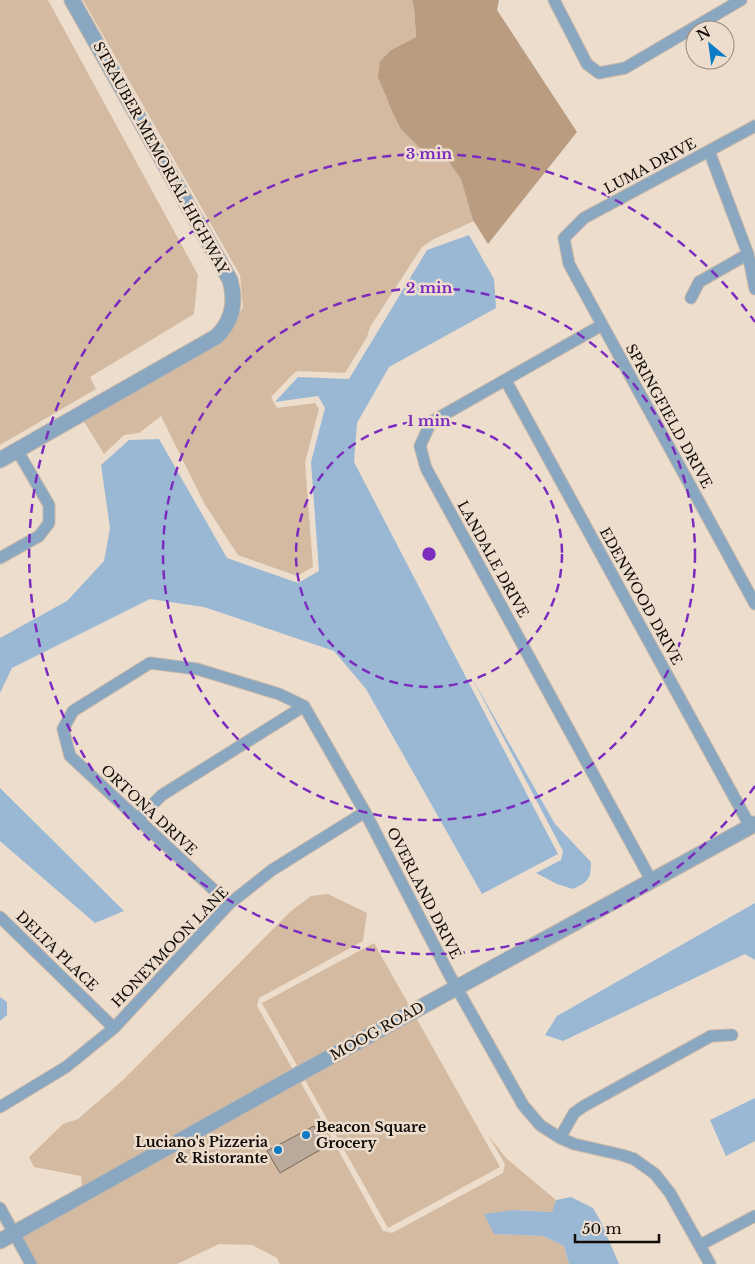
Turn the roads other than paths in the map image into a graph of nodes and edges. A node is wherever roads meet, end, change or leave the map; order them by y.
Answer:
1 (72, 0) edge
2 (554, 0) edge
3 (741, 0) edge
4 (755, 126) edge
5 (709, 151) junction
6 (564, 238) joint
7 (748, 254) junction
8 (755, 289) edge
9 (691, 298) dead end
10 (602, 325) junction
11 (506, 381) junction
12 (17, 450) junction
13 (0, 460) edge
14 (0, 558) edge
15 (755, 604) edge
16 (304, 706) junction
17 (365, 812) junction
18 (137, 820) junction
19 (753, 825) edge
20 (651, 880) junction
21 (229, 904) junction
22 (0, 917) edge
23 (457, 988) junction
24 (114, 1028) junction
25 (732, 1035) dead end
26 (0, 1107) edge
27 (560, 1138) junction
28 (0, 1208) edge
29 (755, 1216) edge
30 (14, 1233) junction
31 (0, 1241) edge
32 (700, 1245) junction
33 (31, 1264) edge
34 (710, 1264) edge

1 - 12 street, STRAUBER MEMORIAL HIGHWAY
2 - 3 street
4 - 5 street, LUMA DRIVE
5 - 6 street, LUMA DRIVE
5 - 7 street
6 - 10 street, SPRINGFIELD DRIVE
7 - 8 street
7 - 9 street
10 - 11 street, LANDALE DRIVE
10 - 15 street, SPRINGFIELD DRIVE
11 - 19 street, EDENWOOD DRIVE
11 - 20 street, LANDALE DRIVE
12 - 13 street, STRAUBER MEMORIAL HIGHWAY
12 - 14 street
16 - 17 street, OVERLAND DRIVE
16 - 18 street
16 - 18 street, ORTONA DRIVE
17 - 21 street, HONEYMOON LANE
17 - 23 street, OVERLAND DRIVE
18 - 21 street, ORTONA DRIVE
19 - 20 street, MOOG ROAD
20 - 23 street, MOOG ROAD
21 - 24 street, HONEYMOON LANE
22 - 24 street, DELTA PLACE
23 - 27 street, OVERLAND DRIVE
23 - 30 street, MOOG ROAD
24 - 26 street, HONEYMOON LANE
25 - 27 street
27 - 32 street, OVERLAND DRIVE
28 - 30 street
29 - 32 street
30 - 31 street, MOOG ROAD
30 - 33 street
32 - 34 street, OVERLAND DRIVE

